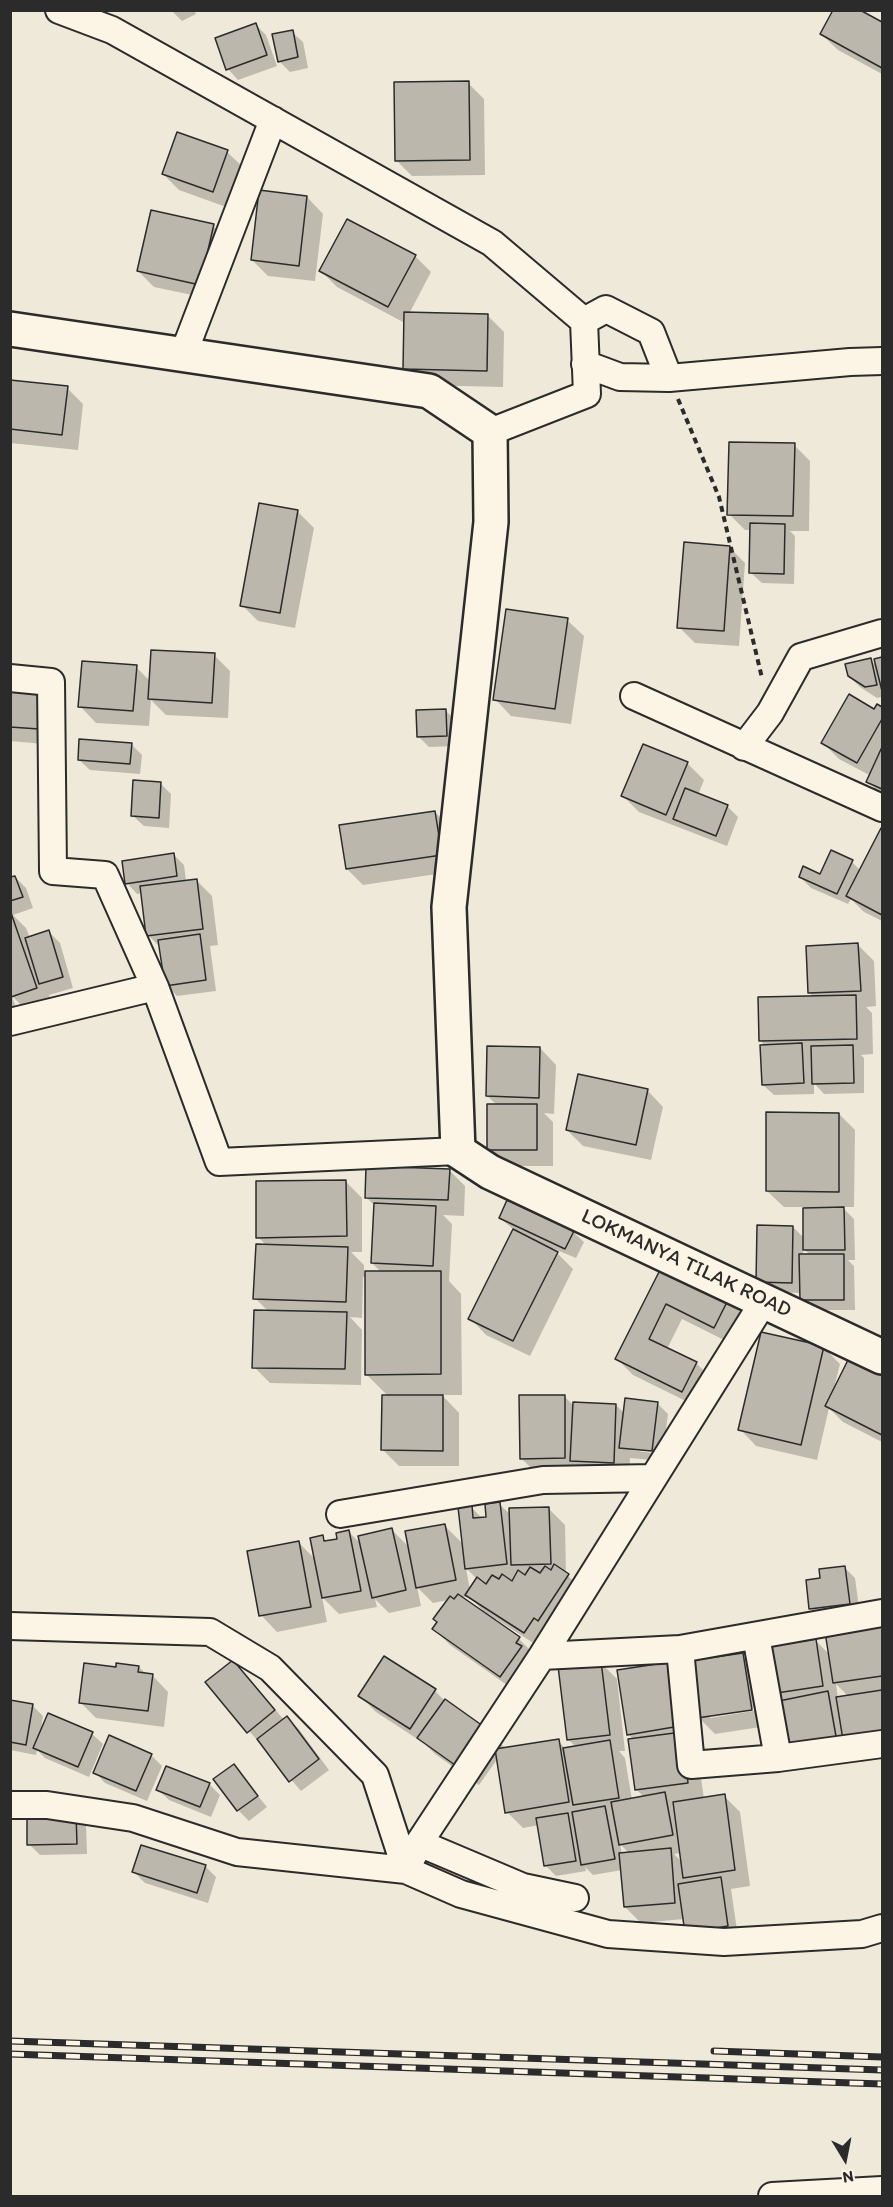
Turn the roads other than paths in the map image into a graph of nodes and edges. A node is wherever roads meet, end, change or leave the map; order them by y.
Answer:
1 (59, 10) edge
2 (107, 20) edge
3 (273, 120) junction
4 (584, 321) junction
5 (10, 329) edge
6 (183, 355) junction
7 (882, 362) edge
8 (585, 364) junction
9 (669, 378) junction
10 (490, 432) junction
11 (882, 633) edge
12 (10, 678) edge
13 (634, 696) dead end
14 (744, 747) junction
15 (882, 808) edge
16 (155, 987) junction
17 (10, 1022) edge
18 (458, 1151) junction
19 (764, 1301) junction
20 (882, 1357) edge
21 (654, 1478) junction
22 (340, 1514) dead end
23 (882, 1613) edge
24 (10, 1626) edge
25 (756, 1636) junction
26 (680, 1649) junction
27 (542, 1656) junction
28 (882, 1744) edge
29 (778, 1758) junction
30 (10, 1805) edge
31 (419, 1843) junction
32 (406, 1870) junction
33 (575, 1898) dead end
34 (882, 1928) edge
35 (882, 2190) edge
36 (772, 2196) edge

1 - 2 street
2 - 3 street
3 - 4 street
3 - 6 street
4 - 8 street
4 - 9 street
5 - 6 main road
6 - 10 main road
7 - 9 street
8 - 9 street
8 - 10 street
10 - 18 main road
11 - 14 street
12 - 16 street
13 - 14 street
14 - 15 street
16 - 17 street
16 - 18 street
18 - 19 main road, LOKMANYA TILAK ROAD
19 - 20 main road, LOKMANYA TILAK ROAD
19 - 21 street
21 - 22 street
21 - 27 street
23 - 25 street
24 - 32 street
25 - 26 street
25 - 29 street
26 - 27 street
26 - 29 street
27 - 31 street
28 - 29 street
30 - 32 street
31 - 32 street
31 - 33 street
32 - 34 street
35 - 36 street

